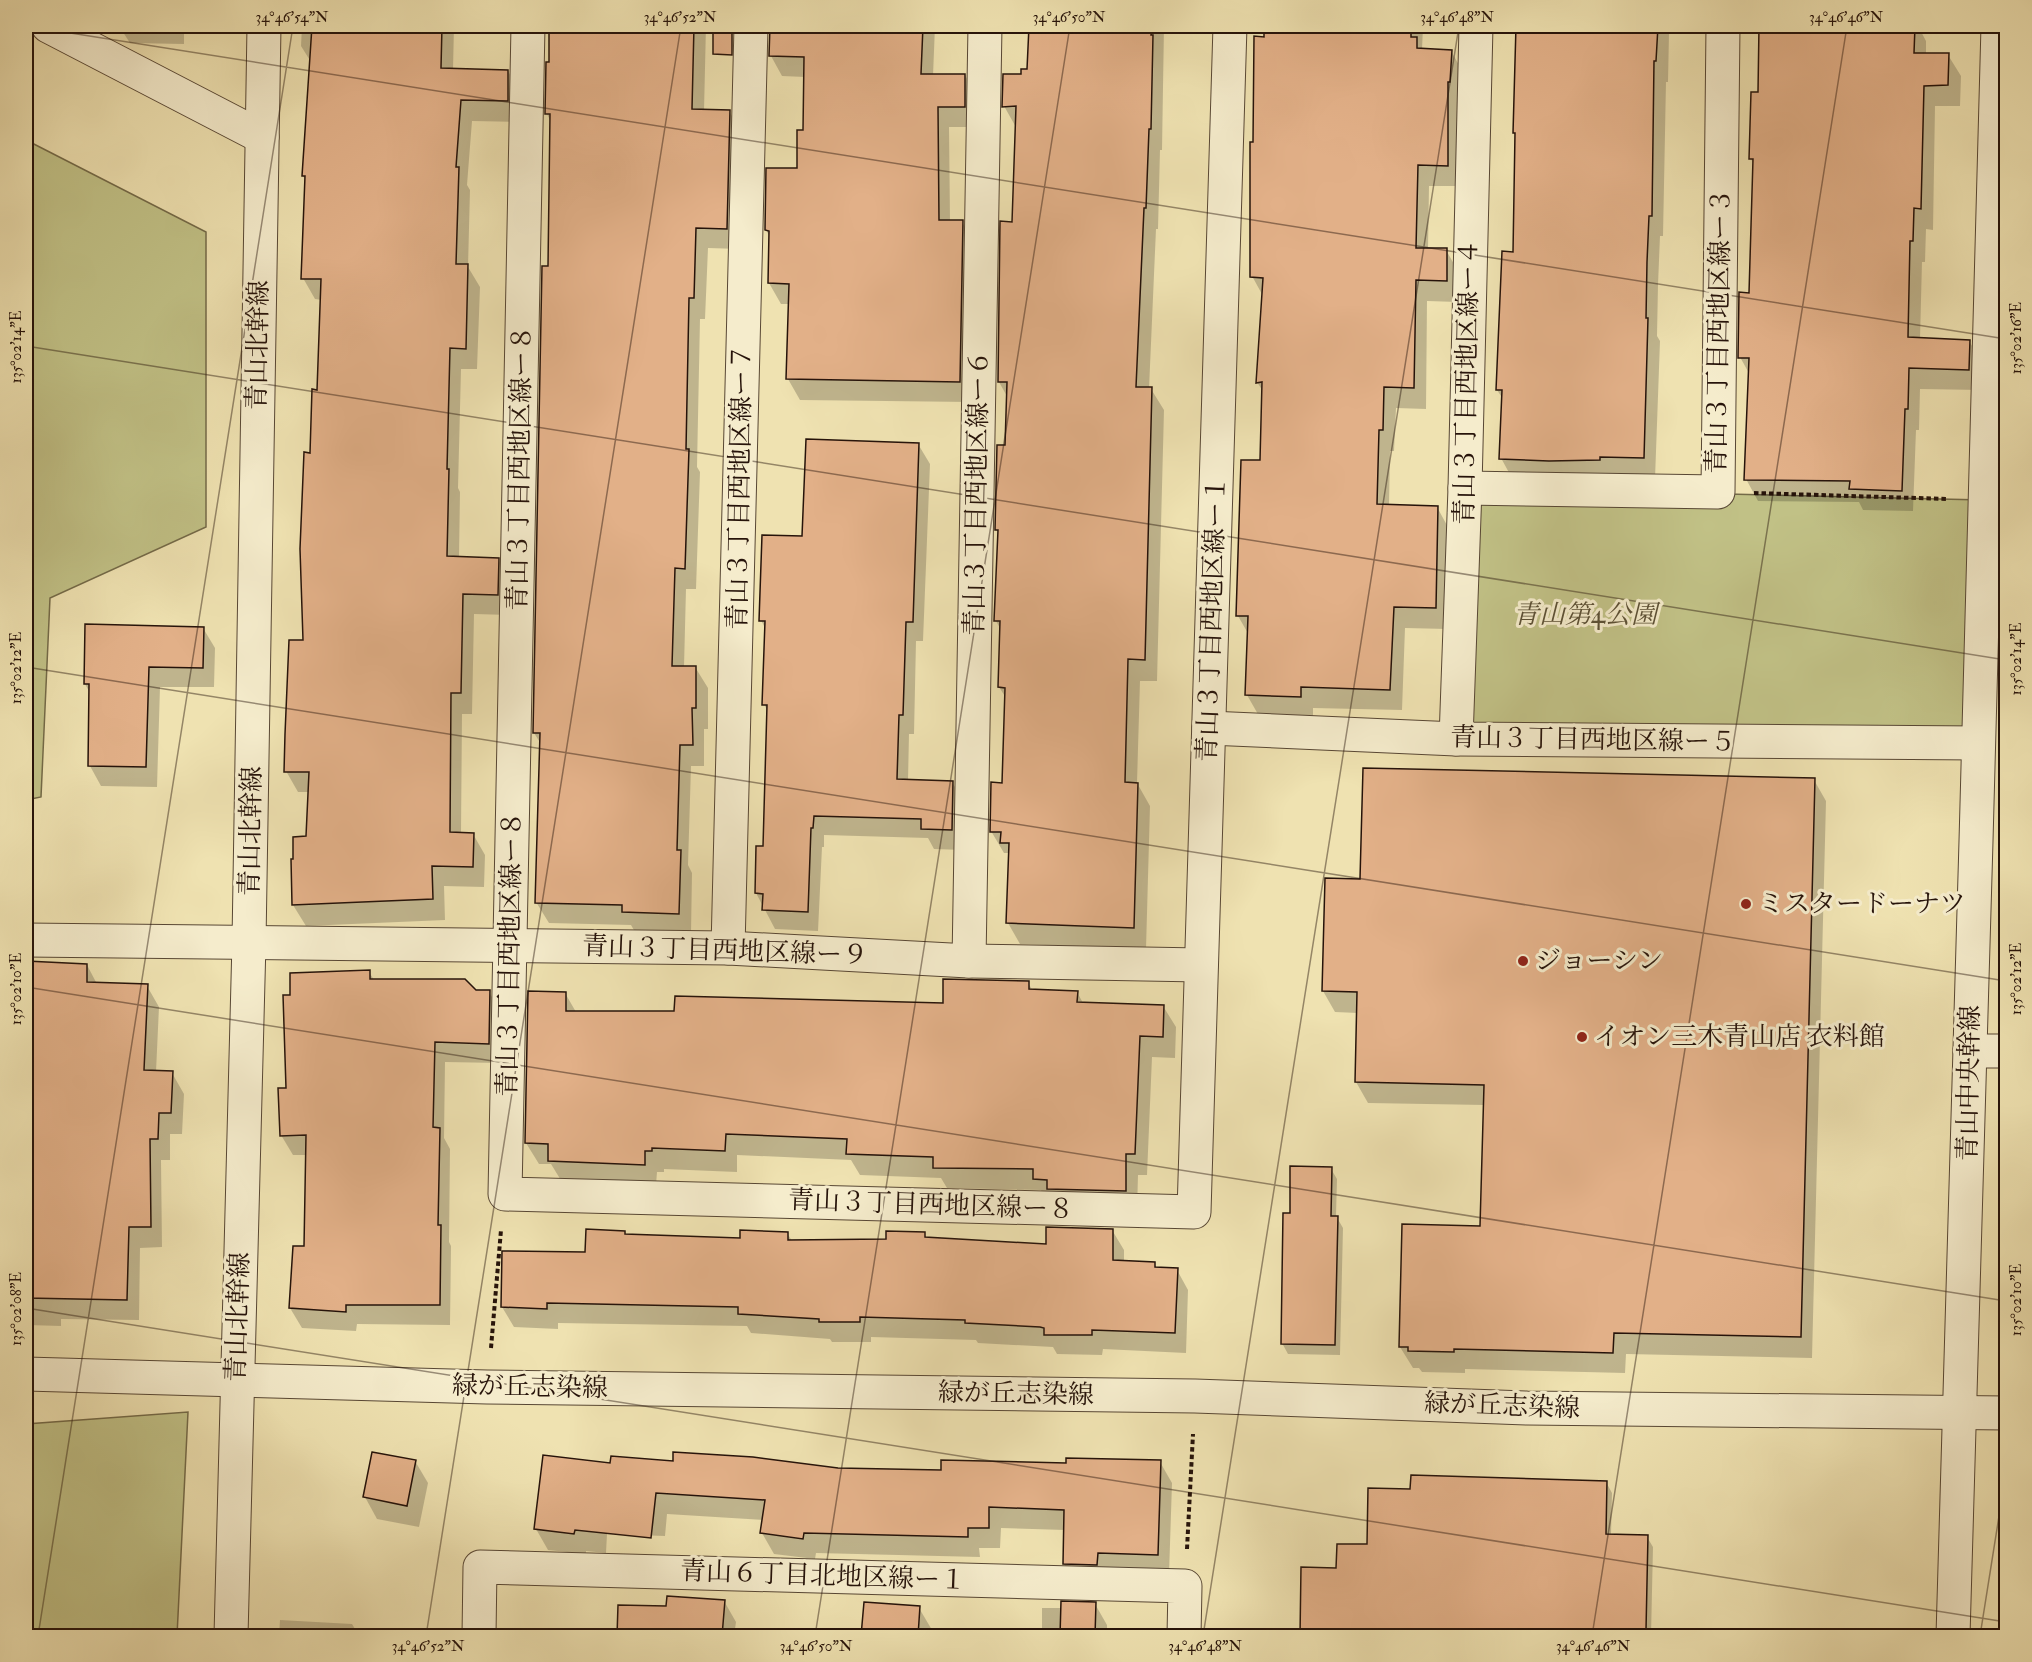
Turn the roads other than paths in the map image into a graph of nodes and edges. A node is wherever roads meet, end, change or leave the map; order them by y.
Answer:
1 (48, 26) edge
2 (264, 26) edge
3 (528, 26) edge
4 (751, 26) edge
5 (985, 26) edge
6 (1230, 26) edge
7 (1476, 26) edge
8 (1723, 26) edge
9 (1998, 26) edge
10 (262, 137) junction
11 (1996, 419) edge
12 (1465, 488) junction
13 (1209, 728) junction
14 (1456, 739) junction
15 (1978, 743) junction
16 (26, 940) edge
17 (249, 942) junction
18 (510, 945) junction
19 (728, 948) junction
20 (969, 961) junction
21 (1201, 965) junction
22 (1970, 1051) junction
23 (2007, 1051) edge
24 (1194, 1212) joint
25 (26, 1374) edge
26 (236, 1381) junction
27 (1961, 1412) junction
28 (2007, 1413) edge
29 (231, 1636) edge
30 (479, 1636) edge
31 (1184, 1636) edge
32 (1953, 1636) edge

1 - 10 street
2 - 10 street, 青山北幹線
3 - 18 street, 青山３丁目西地区線ー８
4 - 19 street, 青山３丁目西地区線ー７
5 - 20 street, 青山３丁目西地区線ー６
6 - 13 street, 青山３丁目西地区線ー１
7 - 12 street, 青山３丁目西地区線ー４
8 - 12 street, 青山３丁目西地区線ー３
9 - 11 street, 青山中央幹線
10 - 17 street, 青山北幹線
11 - 15 street, 青山中央幹線
12 - 14 street, 青山３丁目西地区線ー４
13 - 14 street, 青山３丁目西地区線ー５
13 - 21 street, 青山３丁目西地区線ー１
14 - 15 street, 青山３丁目西地区線ー５
15 - 22 street, 青山中央幹線
16 - 17 street, 青山３丁目西地区線ー９
17 - 18 street, 青山３丁目西地区線ー９
17 - 26 street, 青山北幹線
18 - 19 street, 青山３丁目西地区線ー９
18 - 24 street, 青山３丁目西地区線ー８
19 - 20 street, 青山３丁目西地区線ー９
20 - 21 street, 青山３丁目西地区線ー９
21 - 24 street, 青山３丁目西地区線ー１
22 - 23 street
22 - 27 street, 青山中央幹線
25 - 26 street, 緑が丘志染線
26 - 27 street, 緑が丘志染線
26 - 29 street, 青山北幹線
27 - 28 street, 緑が丘志染線
27 - 32 street, 青山中央幹線
30 - 31 street, 青山６丁目北地区線ー１

